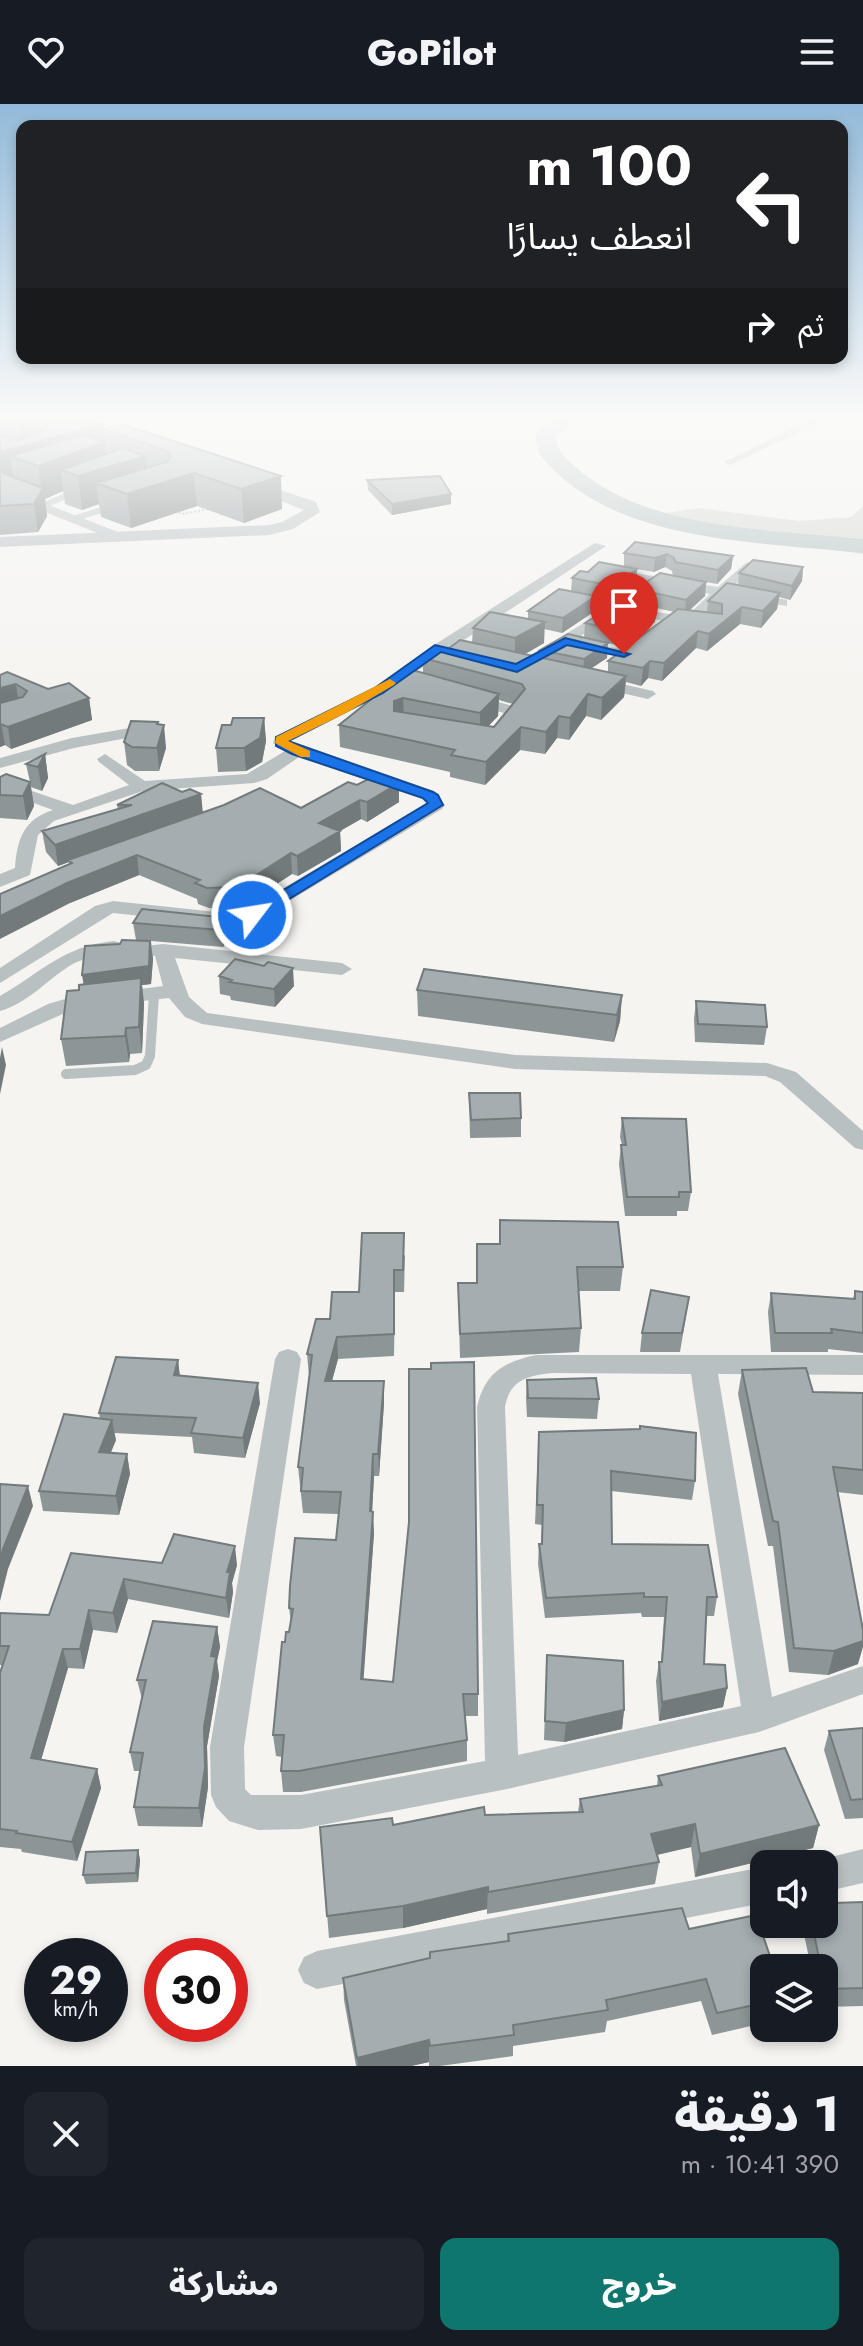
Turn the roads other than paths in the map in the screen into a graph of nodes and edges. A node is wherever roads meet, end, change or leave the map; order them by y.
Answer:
1 (55, 512) edge
2 (96, 512) edge
3 (312, 512) edge
4 (73, 519) junction
5 (114, 535) junction
6 (0, 542) edge
7 (600, 546) dead end
8 (588, 566) junction
9 (747, 566) edge
10 (663, 575) junction
11 (721, 592) junction
12 (793, 592) edge
13 (544, 594) junction
14 (617, 608) junction
15 (672, 619) junction
16 (480, 622) junction
17 (689, 622) junction
18 (713, 626) edge
19 (508, 628) edge
20 (537, 635) edge
21 (655, 635) edge
22 (565, 641) junction
23 (439, 648) junction
24 (465, 655) edge
25 (545, 673) edge
26 (648, 694) dead end
27 (456, 695) edge
28 (153, 729) edge
29 (489, 743) edge
30 (297, 751) junction
31 (105, 759) dead end
32 (0, 763) edge
33 (0, 785) edge
34 (141, 786) junction
35 (73, 811) junction
36 (0, 881) edge
37 (43, 881) edge
38 (0, 900) edge
39 (163, 950) junction
40 (342, 969) dead end
41 (0, 977) edge
42 (164, 993) junction
43 (0, 1005) edge
44 (0, 1036) edge
45 (66, 1074) dead end
46 (863, 1143) edge
47 (288, 1359) dead end
48 (703, 1364) junction
49 (863, 1365) edge
50 (863, 1680) edge
51 (759, 1717) junction
52 (502, 1774) junction
53 (863, 1866) edge
54 (838, 1871) edge
55 (750, 1888) edge
56 (317, 1970) dead end

1 - 4 street
2 - 4 lane
3 - 5 street
4 - 5 street
5 - 6 street
7 - 8 street
8 - 10 street
8 - 13 street
9 - 11 street
10 - 11 street
10 - 14 street
11 - 12 street
11 - 17 street
13 - 14 street
13 - 16 street
14 - 15 street
14 - 22 street
15 - 17 street
15 - 21 street
16 - 19 street
16 - 23 street
17 - 18 street
20 - 22 street
22 - 25 street
22 - 26 street
23 - 24 street
23 - 30 street
27 - 29 street
28 - 32 street
30 - 34 street
30 - 41 street
31 - 34 street
33 - 35 street
34 - 35 street
35 - 36 street
37 - 38 street
39 - 40 street
39 - 42 street
39 - 43 street
42 - 44 street
42 - 45 lane
42 - 46 street
47 - 52 street
48 - 49 street
48 - 51 street
48 - 52 street
50 - 51 street
51 - 52 street
53 - 54 street
55 - 56 street

